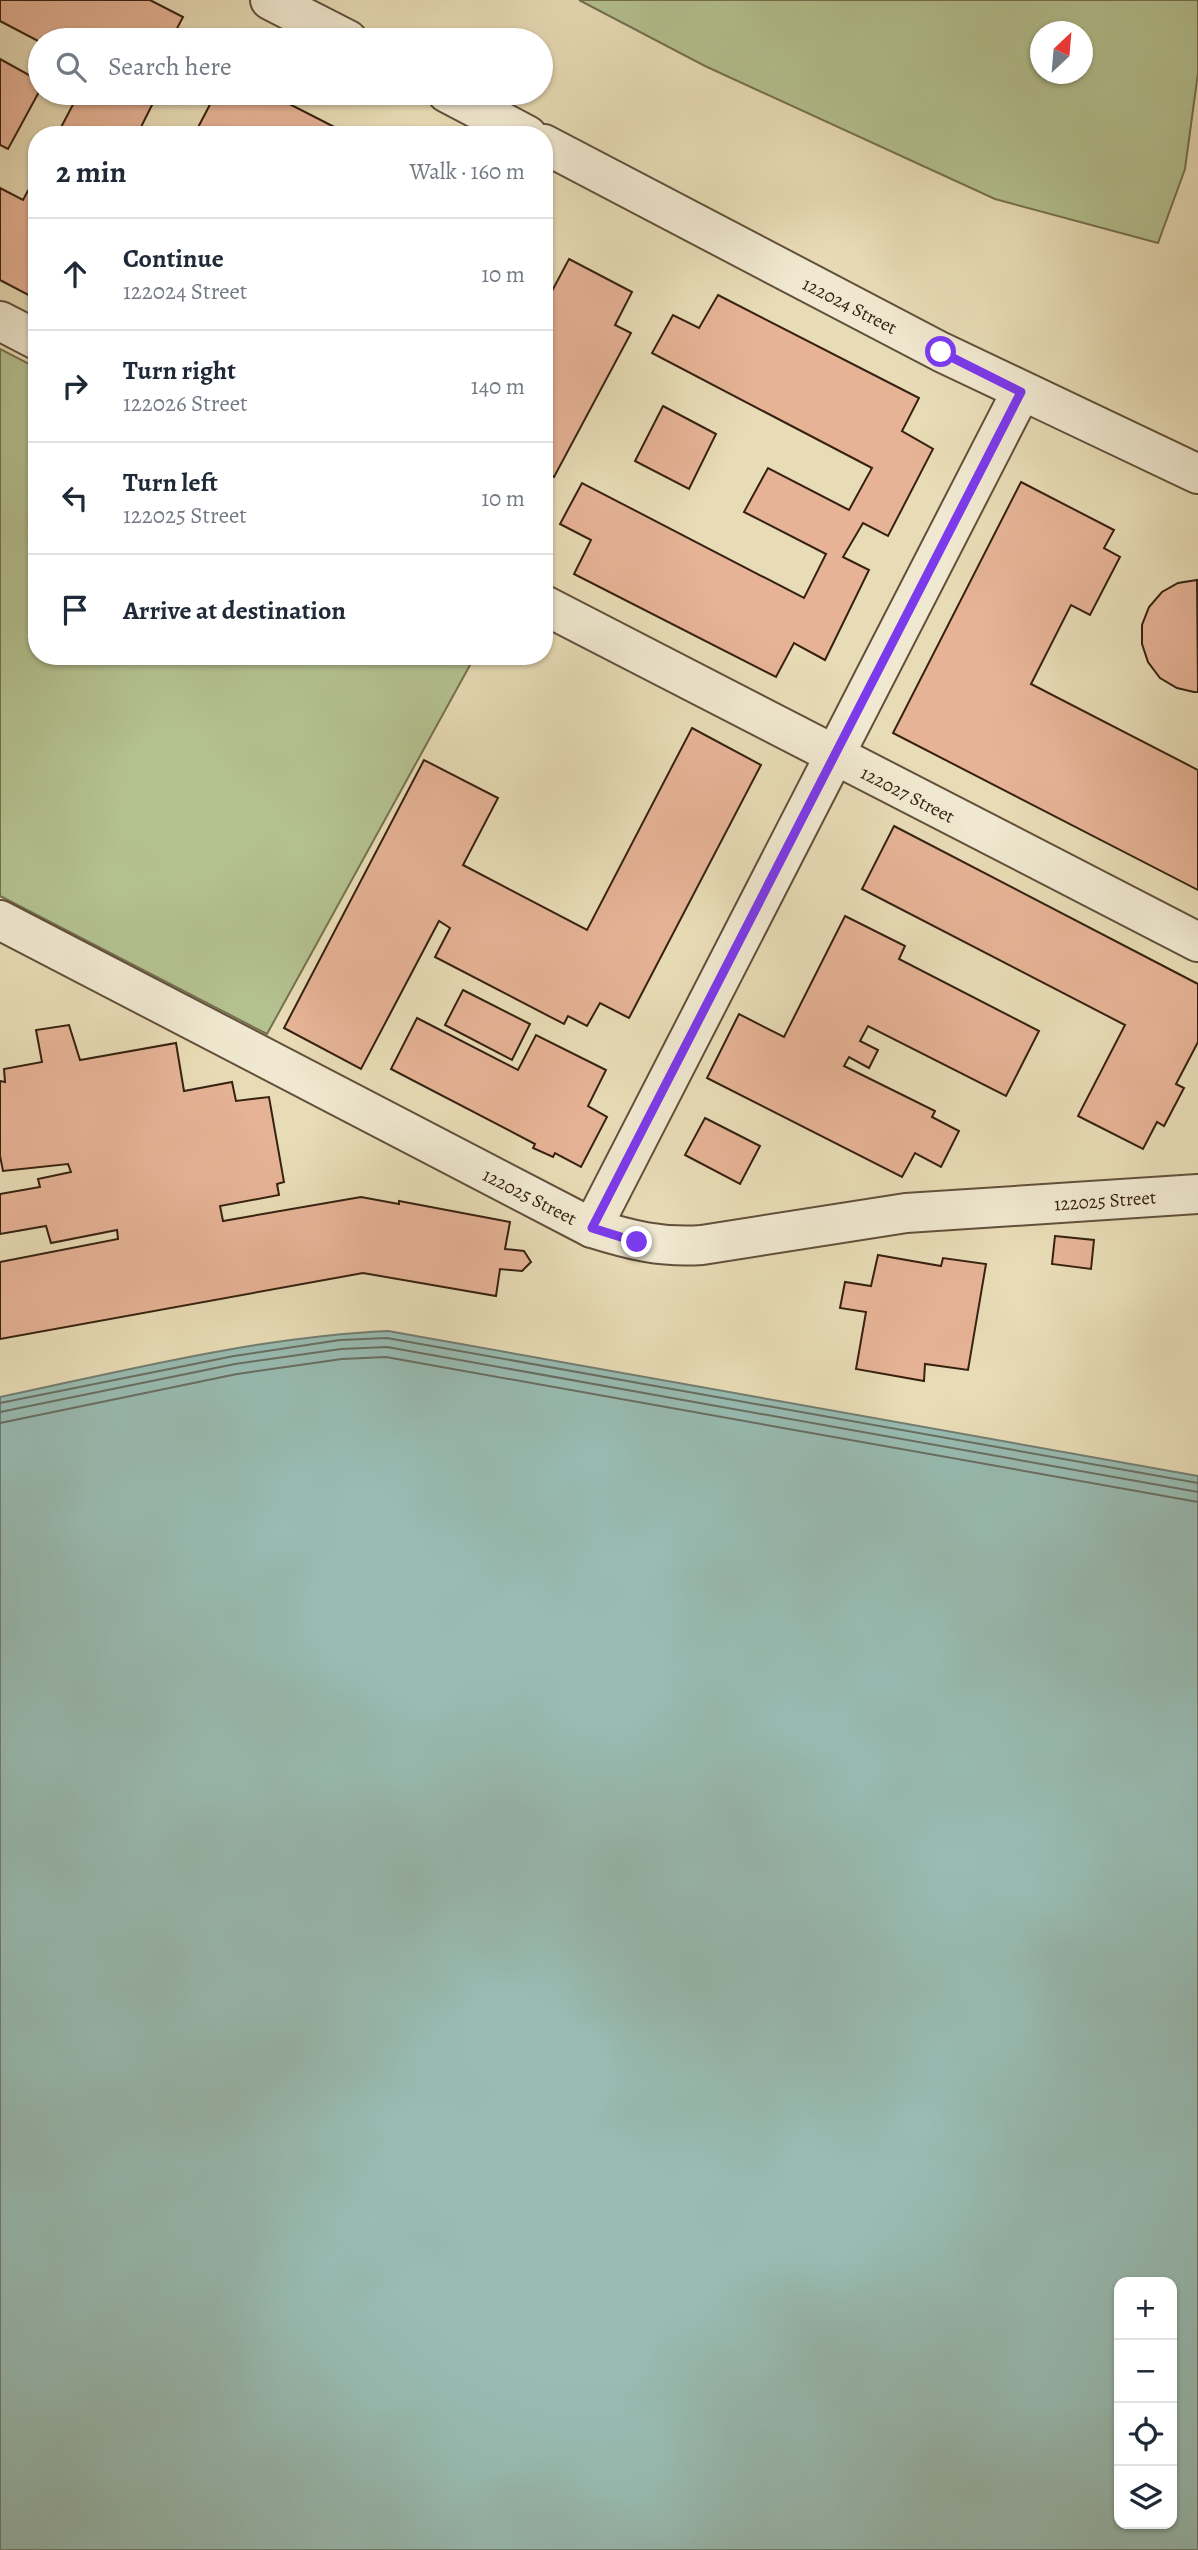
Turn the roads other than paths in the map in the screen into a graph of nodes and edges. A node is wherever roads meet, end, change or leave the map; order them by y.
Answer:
1 (270, 0) edge
2 (325, 28) edge
3 (470, 105) edge
4 (510, 126) edge
5 (553, 149) edge
6 (0, 321) edge
7 (28, 335) edge
8 (1021, 392) junction
9 (1188, 462) edge
10 (553, 610) edge
11 (836, 757) junction
12 (0, 920) edge
13 (1198, 942) edge
14 (1198, 1194) edge
15 (592, 1228) junction

1 - 2 street
3 - 4 street
5 - 8 street, 122024 Street
6 - 7 street
8 - 9 street, 122024 Street
8 - 11 street
10 - 11 street, 122027 Street
11 - 13 street, 122027 Street
11 - 15 street
12 - 15 street, 122025 Street
14 - 15 street, 122025 Street

